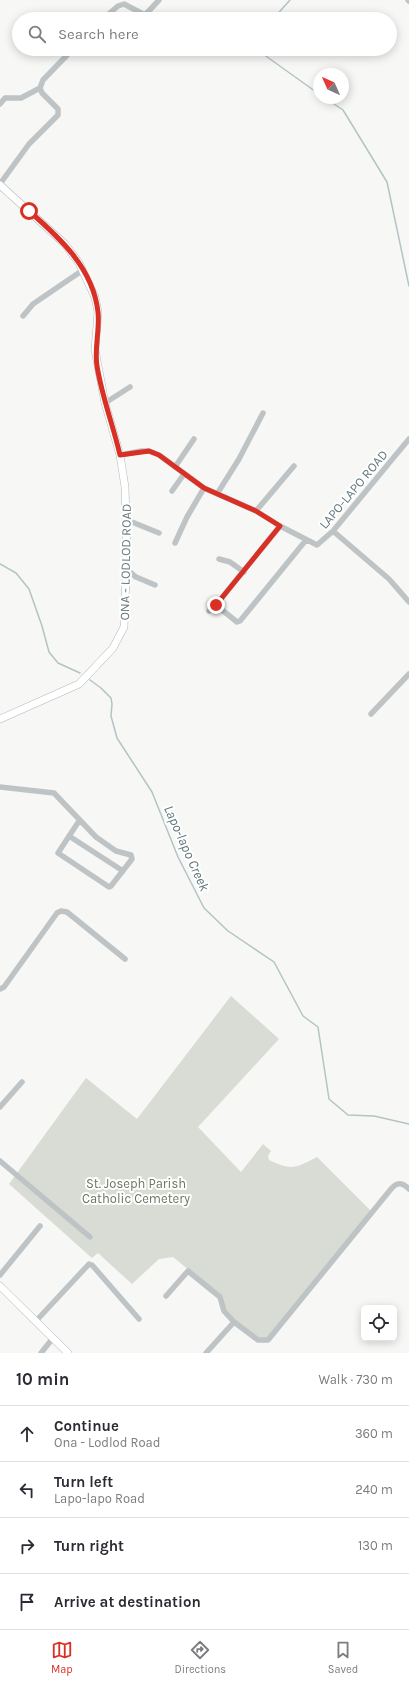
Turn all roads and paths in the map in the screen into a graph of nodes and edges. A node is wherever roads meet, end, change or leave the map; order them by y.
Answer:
1 (159, 0) edge
2 (111, 12) edge
3 (139, 12) edge
4 (148, 12) edge
5 (66, 56) edge
6 (40, 88) junction
7 (0, 104) edge
8 (0, 185) edge
9 (83, 270) junction
10 (23, 316) dead end
11 (130, 387) dead end
12 (105, 403) junction
13 (263, 413) dead end
14 (194, 439) dead end
15 (409, 439) edge
16 (120, 455) junction
17 (294, 466) dead end
18 (175, 467) junction
19 (184, 474) junction
20 (204, 488) junction
21 (172, 491) dead end
22 (217, 494) junction
23 (256, 511) junction
24 (127, 520) junction
25 (280, 526) junction
26 (332, 531) junction
27 (159, 533) dead end
28 (306, 540) junction
29 (175, 543) dead end
30 (219, 559) dead end
31 (126, 569) junction
32 (244, 572) junction
33 (155, 585) dead end
34 (409, 602) edge
35 (216, 605) junction
36 (210, 611) dead end
37 (409, 674) edge
38 (371, 714) dead end
39 (0, 719) edge
40 (0, 787) edge
41 (79, 821) junction
42 (69, 836) junction
43 (124, 871) junction
44 (125, 959) dead end
45 (0, 989) edge
46 (22, 1082) dead end
47 (0, 1095) edge
48 (6, 1099) junction
49 (0, 1107) edge
50 (0, 1160) edge
51 (409, 1189) edge
52 (40, 1226) dead end
53 (90, 1237) dead end
54 (0, 1275) edge
55 (0, 1286) edge
56 (166, 1296) dead end
57 (139, 1319) dead end
58 (36, 1321) junction
59 (234, 1322) junction
60 (53, 1338) junction
61 (41, 1353) edge
62 (68, 1353) edge
63 (206, 1353) edge

1 - 4 street
2 - 3 street
5 - 6 street
6 - 7 street
6 - 8 street
8 - 9 main road, ONA - LODLOD ROAD
9 - 10 street
9 - 12 main road, ONA - LODLOD ROAD
11 - 12 street
12 - 16 main road, ONA - LODLOD ROAD
13 - 22 street
14 - 18 street
15 - 26 street, LAPO-LAPO ROAD
16 - 18 street, LAPO-LAPO ROAD
16 - 24 main road, ONA - LODLOD ROAD
17 - 23 street
18 - 19 street, LAPO-LAPO ROAD
19 - 20 street, LAPO-LAPO ROAD
19 - 21 street
20 - 22 street, LAPO-LAPO ROAD
20 - 29 street
22 - 23 street, LAPO-LAPO ROAD
23 - 25 street, LAPO-LAPO ROAD
24 - 27 street
24 - 31 main road, ONA - LODLOD ROAD
25 - 28 street, LAPO-LAPO ROAD
25 - 32 street
26 - 28 street, LAPO-LAPO ROAD
26 - 34 street
28 - 35 street
30 - 32 street
31 - 33 street
31 - 39 main road, ONA - LODLOD ROAD
32 - 35 street
35 - 36 street
37 - 38 street
40 - 41 street
41 - 42 street
41 - 43 street
42 - 43 street
42 - 43 street
44 - 45 street
46 - 48 street
47 - 48 street
48 - 49 street
50 - 53 street
51 - 59 street
52 - 54 street
55 - 58 main road
56 - 59 street
57 - 58 street
58 - 60 main road
59 - 63 street
60 - 61 street
60 - 62 main road

